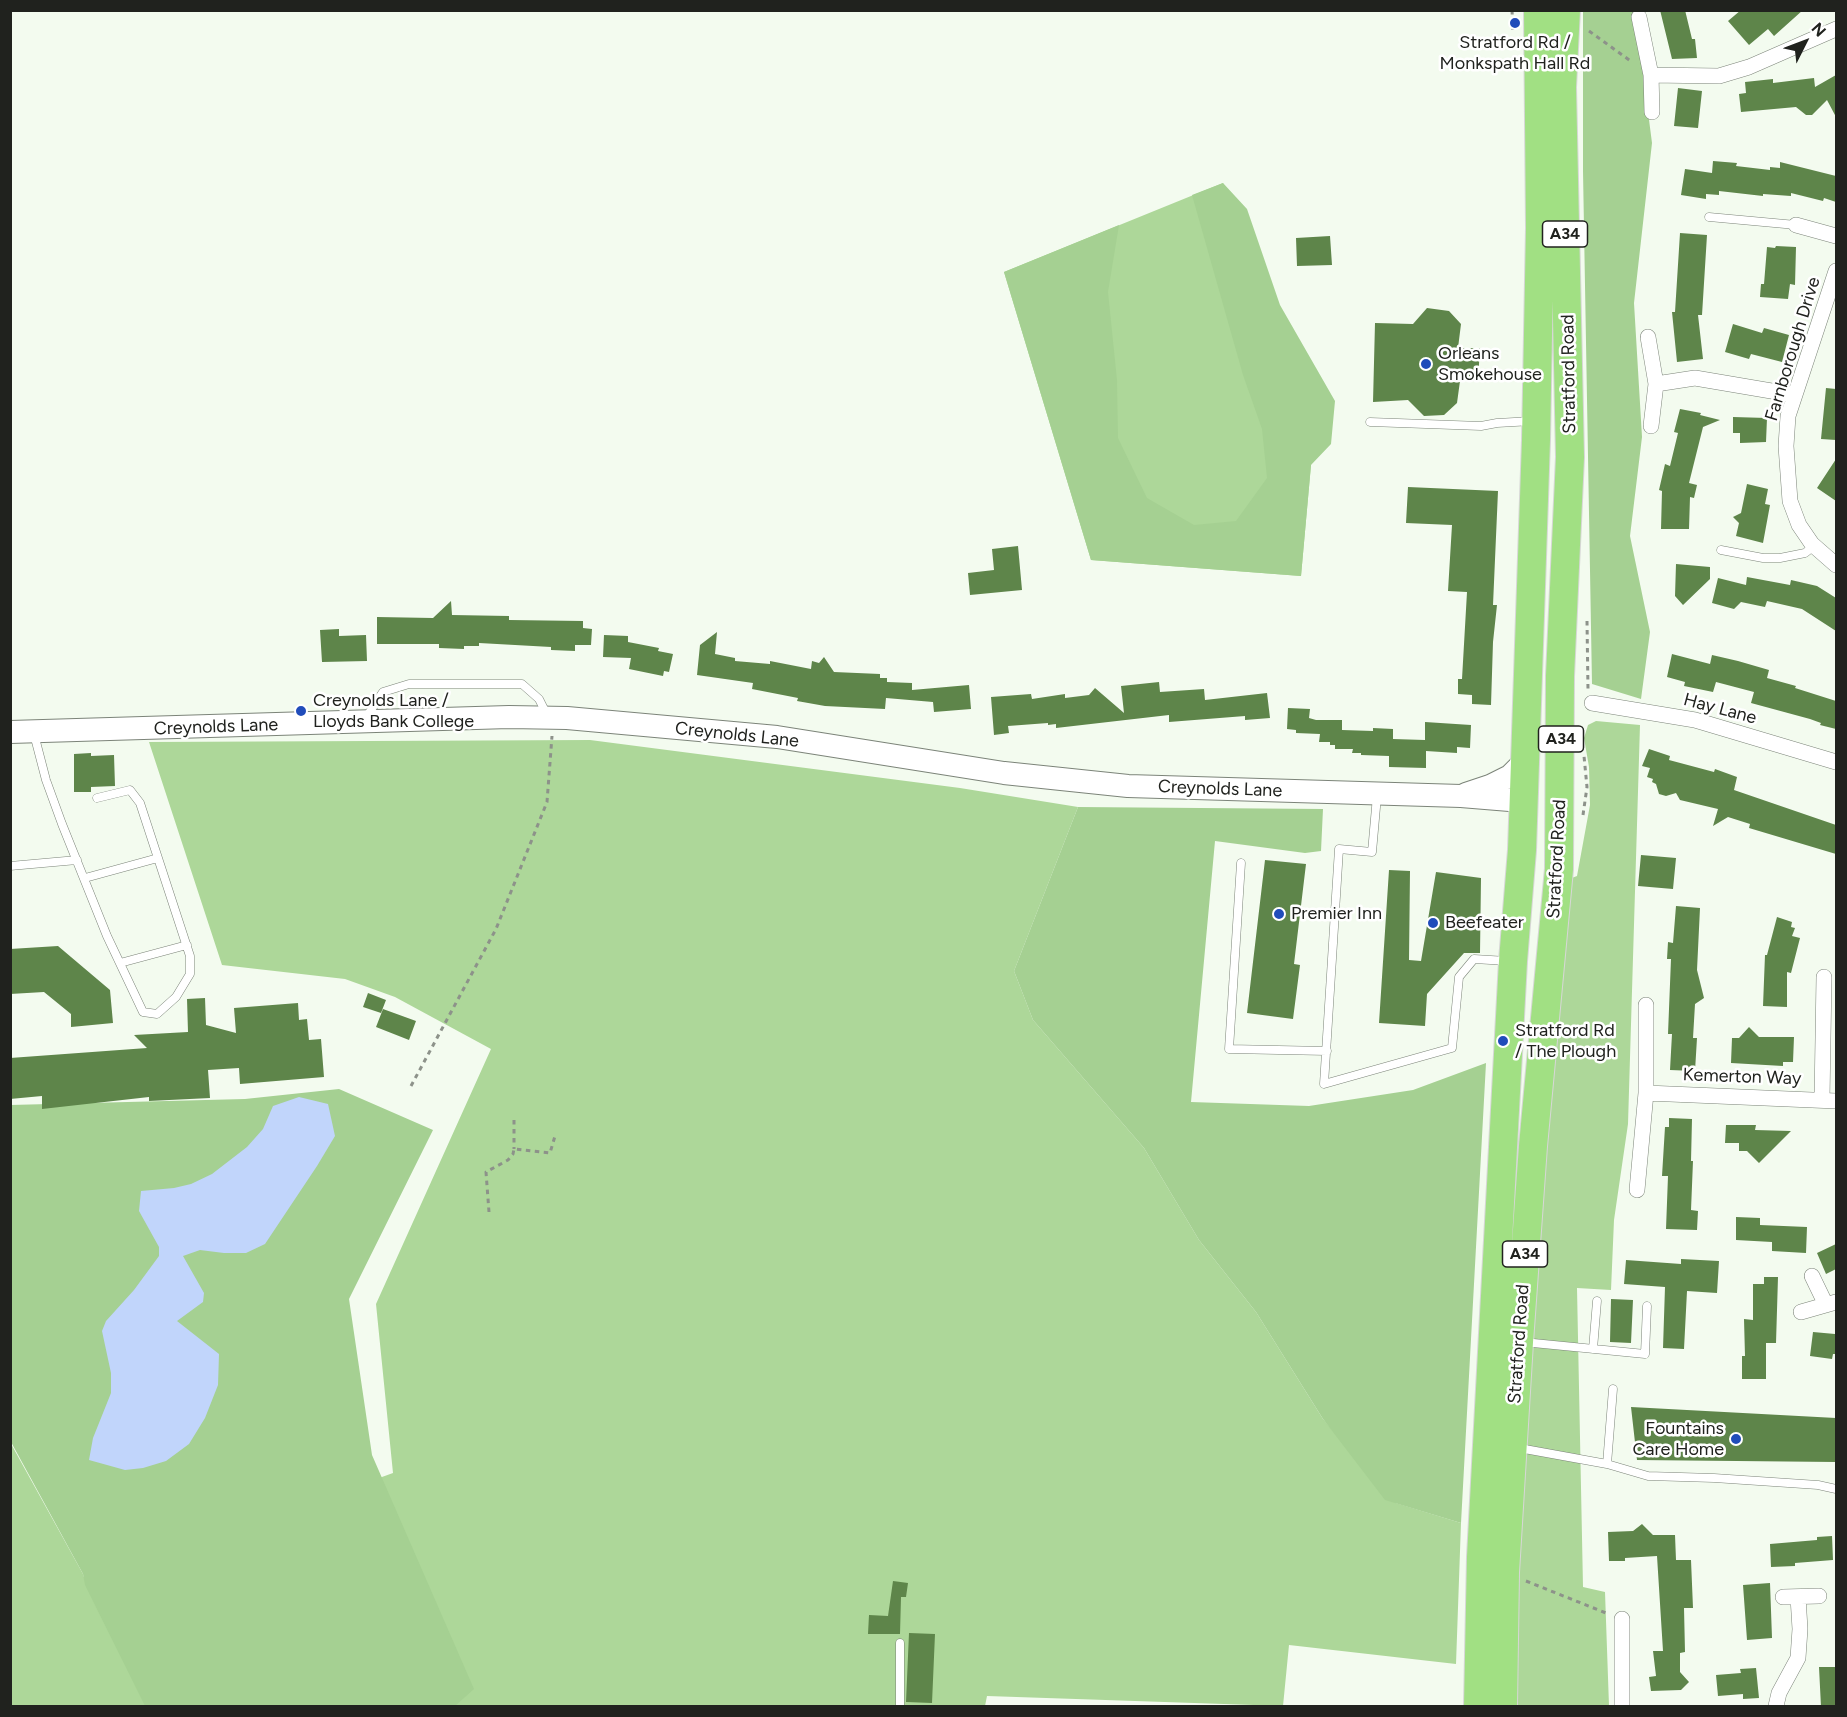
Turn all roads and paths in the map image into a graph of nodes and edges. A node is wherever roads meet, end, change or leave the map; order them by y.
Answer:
1 (1538, 10) edge
2 (1639, 17) dead end
3 (1575, 20) edge
4 (1836, 28) edge
5 (1651, 75) junction
6 (1652, 112) dead end
7 (1709, 217) dead end
8 (1796, 225) joint
9 (1836, 236) edge
10 (1836, 271) edge
11 (1648, 337) dead end
12 (1656, 384) junction
13 (1795, 395) junction
14 (1536, 421) junction
15 (1370, 422) dead end
16 (1651, 426) dead end
17 (1814, 546) junction
18 (1721, 550) dead end
19 (1836, 565) edge
20 (1592, 703) dead end
21 (550, 718) junction
22 (363, 722) junction
23 (10, 732) edge
24 (34, 732) junction
25 (1524, 762) junction
26 (1836, 762) edge
27 (1377, 795) junction
28 (1461, 796) junction
29 (97, 798) dead end
30 (1542, 802) junction
31 (158, 858) junction
32 (77, 860) junction
33 (1241, 863) dead end
34 (10, 866) edge
35 (85, 878) junction
36 (186, 945) junction
37 (1513, 961) junction
38 (120, 963) junction
39 (1824, 977) dead end
40 (1830, 998) edge
41 (1646, 1005) dead end
42 (1327, 1051) junction
43 (411, 1086) dead end
44 (1646, 1093) junction
45 (1829, 1100) edge
46 (514, 1120) dead end
47 (555, 1136) dead end
48 (514, 1149) junction
49 (1637, 1190) dead end
50 (489, 1212) dead end
51 (1812, 1276) dead end
52 (1597, 1301) dead end
53 (1831, 1303) edge
54 (1647, 1306) dead end
55 (1801, 1312) dead end
56 (1519, 1342) junction
57 (1593, 1349) junction
58 (1613, 1389) dead end
59 (1512, 1446) junction
60 (1607, 1464) junction
61 (1836, 1489) edge
62 (1505, 1572) junction
63 (1819, 1596) dead end
64 (1622, 1619) joint
65 (900, 1643) dead end
66 (1484, 1706) edge
67 (900, 1707) edge
68 (1622, 1707) edge
69 (1776, 1707) edge

1 - 14 highway, Stratford Road / A34
2 - 5 street
3 - 5 path
3 - 30 highway, Stratford Road / A34
4 - 5 street
5 - 6 street
7 - 8 lane
8 - 9 street
10 - 13 street, Farnborough Drive
11 - 12 street
12 - 13 street
12 - 16 street
13 - 17 street, Farnborough Drive
14 - 15 lane
14 - 25 highway, Stratford Road / A34
17 - 18 lane
17 - 19 street, Farnborough Drive
20 - 26 street, Hay Lane
21 - 22 street, Creynolds Lane
21 - 22 lane
21 - 27 street, Creynolds Lane
21 - 43 path
22 - 24 street, Creynolds Lane
23 - 24 street, Creynolds Lane
24 - 32 lane
25 - 28 street, Creynolds Lane
25 - 30 highway, Stratford Road / A34
27 - 28 street, Creynolds Lane
27 - 42 lane
28 - 30 street, Creynolds Lane
29 - 31 lane
30 - 37 highway, Stratford Road / A34
30 - 56 highway, Stratford Road / A34
31 - 35 lane
31 - 36 lane
32 - 34 lane
32 - 35 lane
33 - 42 lane
35 - 38 lane
36 - 38 lane
36 - 38 lane
37 - 42 lane
37 - 66 highway, Stratford Road / A34
39 - 40 street
40 - 45 street
41 - 44 street
44 - 45 street, Kemerton Way
44 - 49 street
46 - 48 path
47 - 48 path
48 - 50 path
51 - 53 street
52 - 57 lane
53 - 55 street
54 - 57 lane
56 - 57 lane
56 - 59 highway, Stratford Road / A34
58 - 60 lane
59 - 60 lane
59 - 62 highway, Stratford Road / A34
60 - 61 lane
62 - 64 path
62 - 66 highway, Stratford Road / A34
63 - 69 street
64 - 68 street
65 - 67 lane

